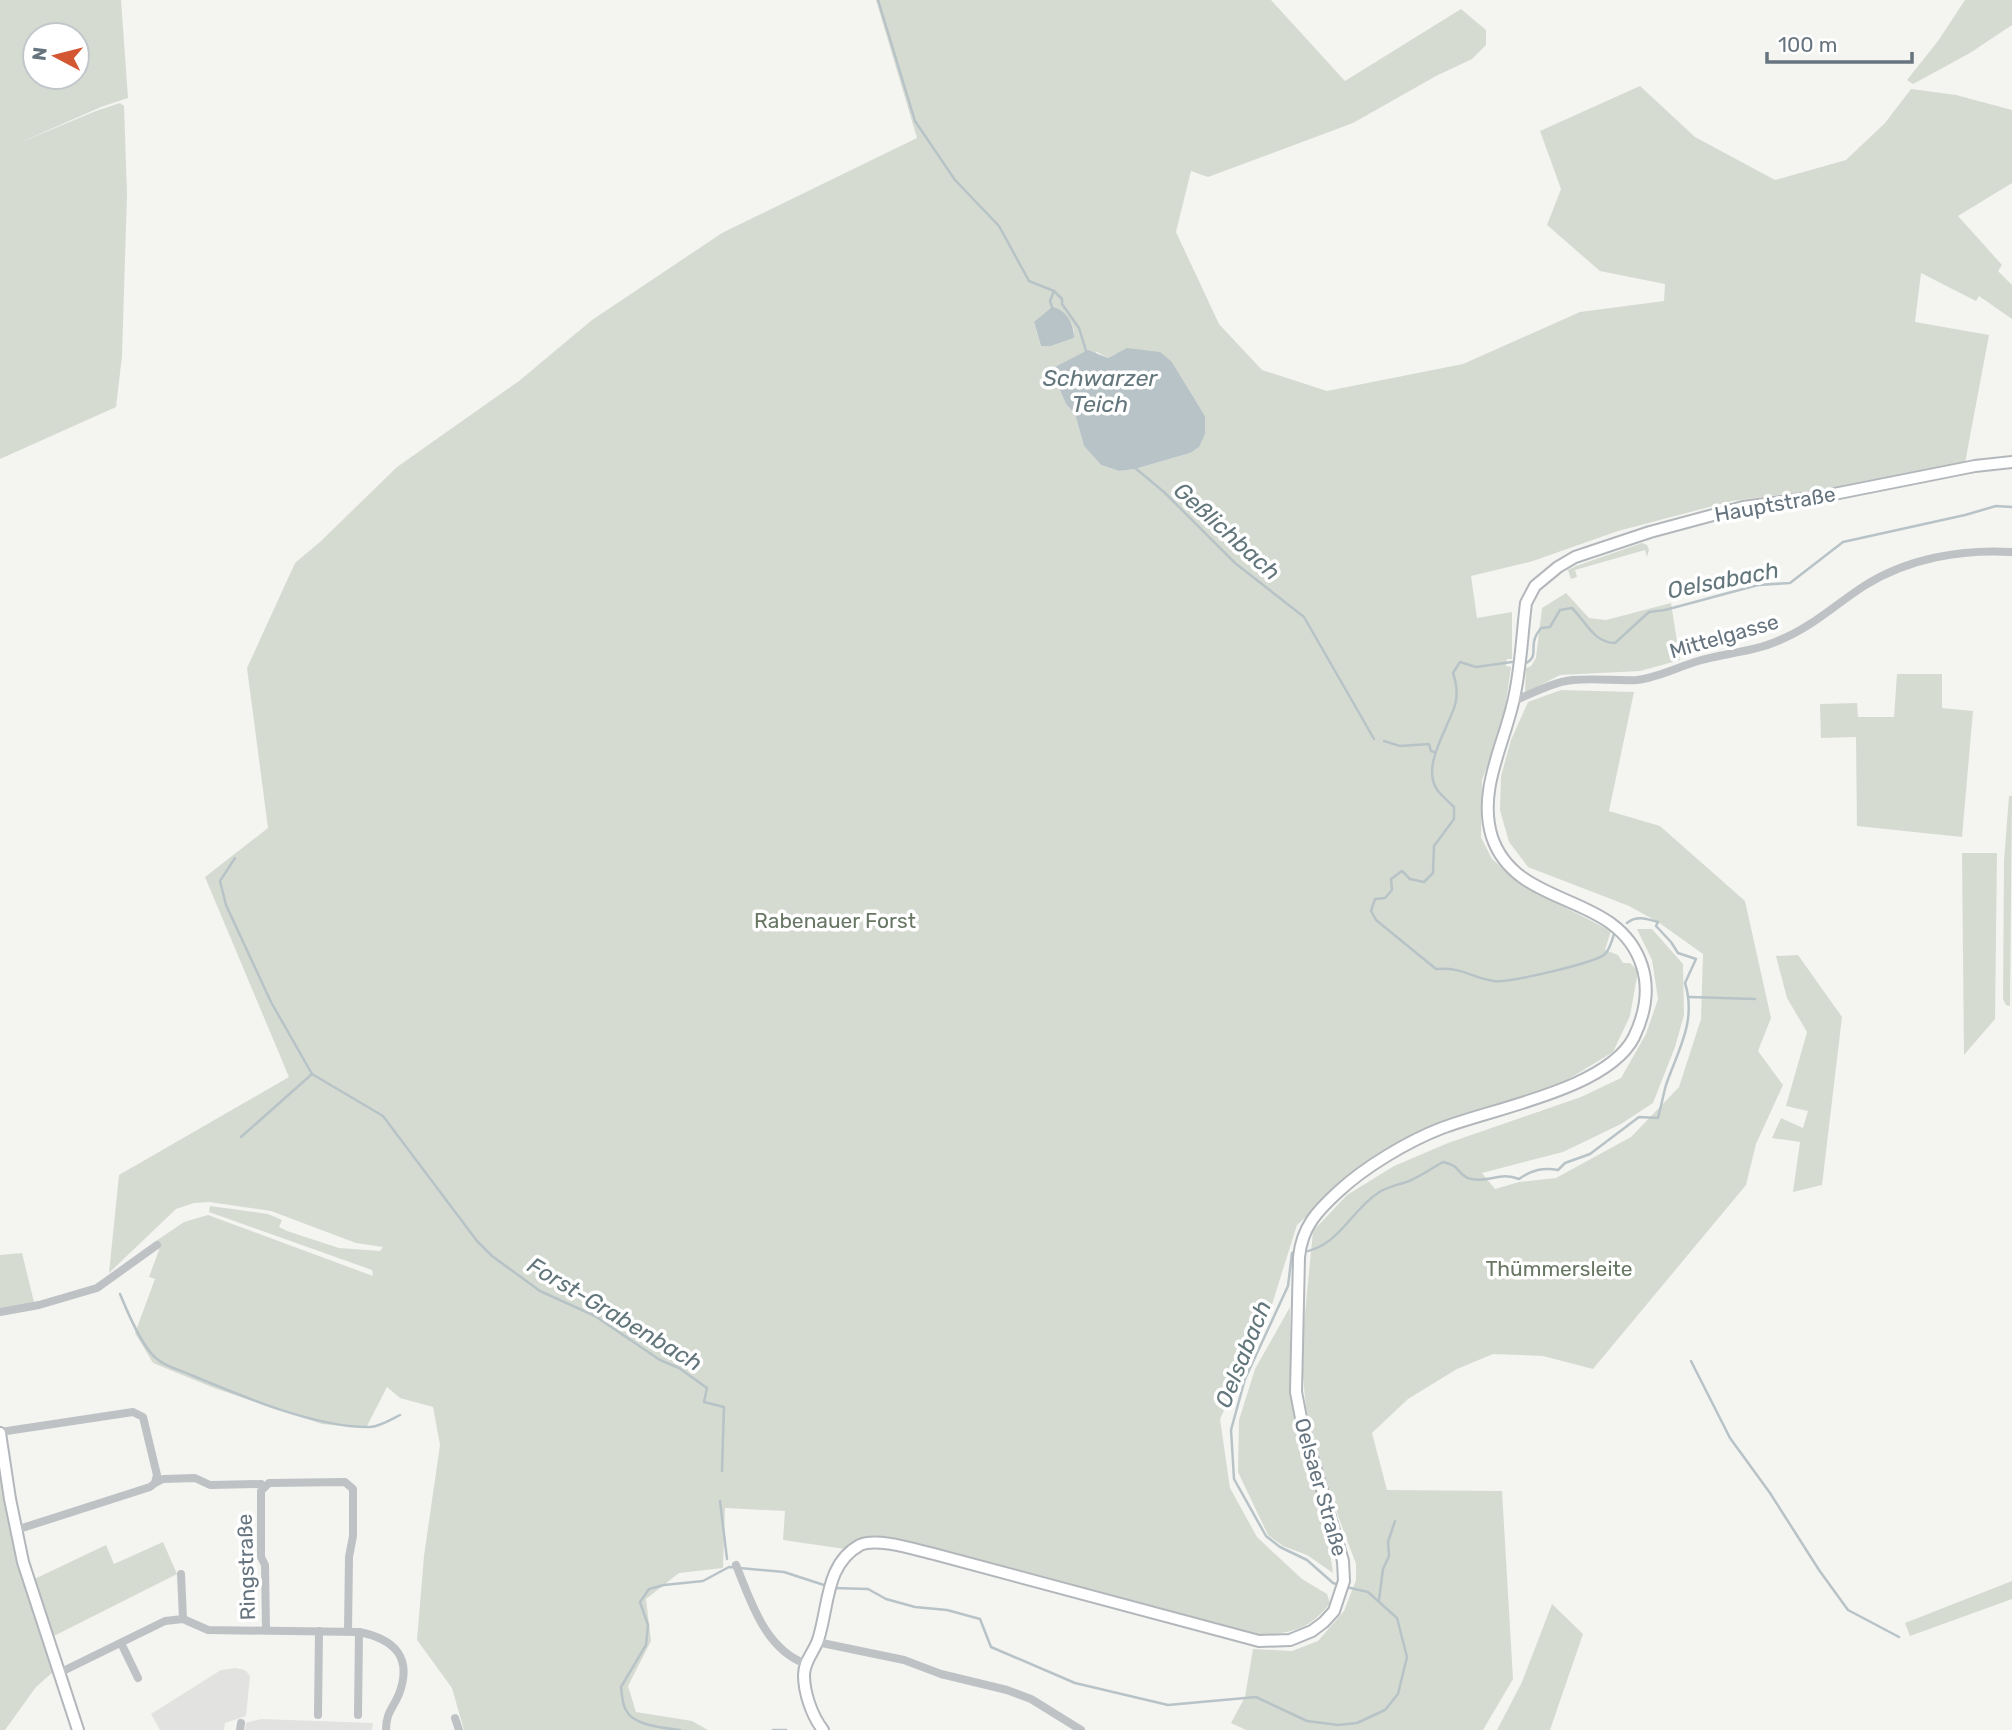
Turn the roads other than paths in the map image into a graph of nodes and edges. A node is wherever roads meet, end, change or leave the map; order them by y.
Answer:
1 (2012, 462) edge
2 (2012, 552) edge
3 (1514, 701) junction
4 (157, 1245) dead end
5 (0, 1312) edge
6 (0, 1433) edge
7 (155, 1483) junction
8 (261, 1484) dead end
9 (16, 1530) junction
10 (737, 1569) dead end
11 (181, 1574) dead end
12 (183, 1619) junction
13 (266, 1630) junction
14 (319, 1630) junction
15 (348, 1631) junction
16 (359, 1632) junction
17 (817, 1642) junction
18 (121, 1643) junction
19 (806, 1664) junction
20 (59, 1672) junction
21 (138, 1678) dead end
22 (318, 1715) dead end
23 (358, 1715) dead end
24 (455, 1718) dead end
25 (78, 1730) edge
26 (386, 1730) edge
27 (459, 1730) edge
28 (823, 1730) edge
29 (1081, 1730) edge

1 - 3 main road, Hauptstraße
2 - 3 street, Mittelgasse
3 - 17 main road, Oelsaer Straße
4 - 5 street
6 - 7 street
6 - 9 main road
7 - 8 street
7 - 9 street
9 - 20 main road
10 - 19 street
11 - 12 street
12 - 13 street
12 - 18 street
13 - 14 street
13 - 15 street, Ringstraße
14 - 15 street
14 - 22 street
15 - 16 street
16 - 23 street
16 - 26 street
17 - 19 main road, Oelsaer Straße
17 - 29 street
18 - 20 street
18 - 21 street
19 - 28 main road
20 - 25 main road
24 - 27 street

